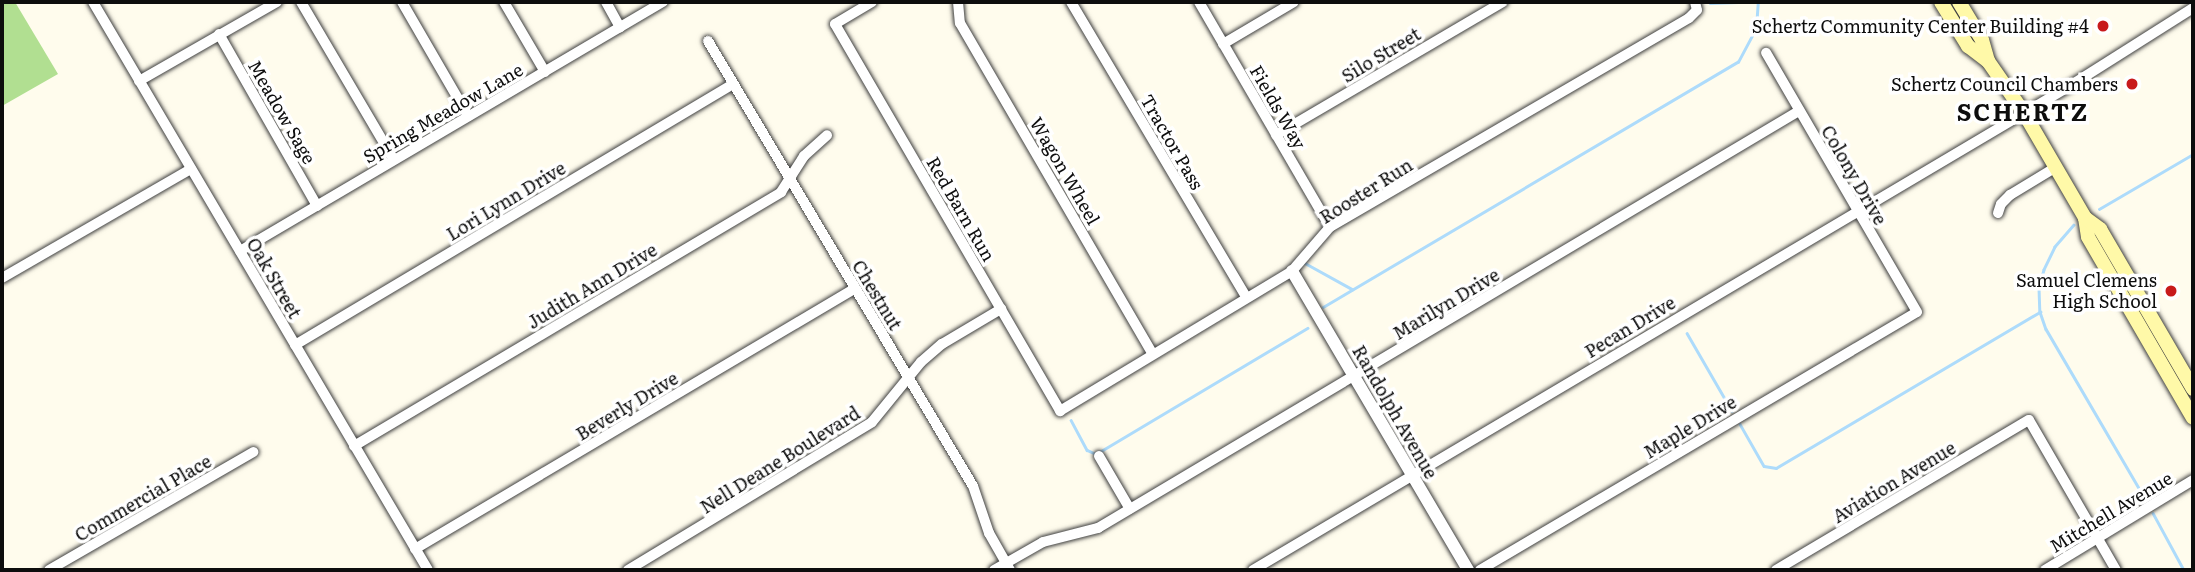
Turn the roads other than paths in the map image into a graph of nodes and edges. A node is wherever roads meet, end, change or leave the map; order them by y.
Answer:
1 (93, 2) edge
2 (277, 2) edge
3 (300, 2) edge
4 (402, 2) edge
5 (504, 2) edge
6 (606, 2) edge
7 (663, 2) edge
8 (872, 2) edge
9 (958, 2) edge
10 (1199, 2) edge
11 (1294, 2) edge
12 (1503, 2) edge
13 (1941, 2) edge
14 (1959, 2) edge
15 (1076, 3) edge
16 (1696, 6) edge
17 (2193, 8) edge
18 (1967, 15) junction
19 (1953, 22) junction
20 (620, 27) junction
21 (219, 34) junction
22 (708, 41) dead end
23 (1223, 44) junction
24 (1766, 53) dead end
25 (1988, 61) junction
26 (545, 72) junction
27 (139, 81) junction
28 (733, 84) junction
29 (1799, 111) junction
30 (2024, 113) junction
31 (468, 116) junction
32 (827, 135) dead end
33 (1276, 135) junction
34 (394, 160) junction
35 (2056, 167) junction
36 (191, 169) junction
37 (790, 180) junction
38 (317, 205) junction
39 (1858, 212) junction
40 (1998, 213) dead end
41 (1331, 228) junction
42 (240, 251) junction
43 (1292, 271) junction
44 (2, 278) edge
45 (854, 289) junction
46 (2127, 290) junction
47 (1247, 298) junction
48 (1001, 309) junction
49 (1917, 312) joint
50 (295, 345) junction
51 (1153, 354) junction
52 (1354, 377) junction
53 (908, 378) junction
54 (2193, 389) edge
55 (1060, 411) joint
56 (2193, 418) edge
57 (355, 446) junction
58 (253, 452) dead end
59 (1099, 456) dead end
60 (1412, 476) junction
61 (2193, 480) edge
62 (1130, 509) junction
63 (2098, 539) junction
64 (415, 550) junction
65 (1008, 567) edge
66 (49, 570) edge
67 (428, 570) edge
68 (628, 570) edge
69 (994, 570) edge
70 (1253, 570) edge
71 (1468, 570) edge
72 (1480, 570) edge
73 (1776, 570) edge
74 (2045, 570) edge
75 (2116, 570) edge

1 - 27 street, Oak Street
2 - 21 street
3 - 34 street
4 - 31 street
5 - 26 street
6 - 20 street
7 - 20 street, Spring Meadow Lane
8 - 48 street, Red Barn Run
9 - 51 street, Wagon Wheel
10 - 23 street, Fields Way
11 - 23 street
12 - 33 street, Silo Street
13 - 19 main road
14 - 18 main road
15 - 47 street, Tractor Pass
16 - 41 street, Rooster Run
17 - 30 street, Pecan Drive
18 - 19 main road
18 - 25 main road
19 - 25 main road
20 - 26 street, Spring Meadow Lane
21 - 27 street
21 - 38 street, Meadow Sage
22 - 28 street, Chestnut
23 - 33 street, Fields Way
24 - 29 street, Colony Drive
25 - 30 main road
26 - 31 street, Spring Meadow Lane
27 - 36 street, Oak Street
28 - 37 street, Chestnut
28 - 50 street, Lori Lynn Drive
29 - 39 street, Colony Drive
29 - 52 street, Marilyn Drive
30 - 35 main road
30 - 39 street, Pecan Drive
31 - 34 street, Spring Meadow Lane
32 - 37 street, Judith Ann Drive
33 - 41 street, Fields Way
34 - 38 street, Spring Meadow Lane
35 - 40 street
35 - 46 main road
36 - 42 street, Oak Street
36 - 44 street
37 - 45 street, Chestnut
37 - 57 street, Judith Ann Drive
38 - 42 street, Spring Meadow Lane
39 - 49 street, Colony Drive
39 - 60 street, Pecan Drive
41 - 43 street, Rooster Run
42 - 50 street, Oak Street
43 - 47 street, Rooster Run
43 - 52 street, Randolph Avenue
45 - 53 street, Chestnut
45 - 64 street, Beverly Drive
46 - 54 main road
46 - 56 main road
47 - 51 street, Rooster Run
48 - 53 street, Nell Deane Boulevard
48 - 55 street, Red Barn Run
49 - 72 street, Maple Drive
50 - 57 street, Oak Street
51 - 55 street, Rooster Run
52 - 60 street, Randolph Avenue
52 - 62 street, Marilyn Drive
53 - 65 street, Chestnut
53 - 68 street, Nell Deane Boulevard
57 - 64 street, Oak Street
58 - 66 street, Commercial Place
59 - 62 street
60 - 70 street, Pecan Drive
60 - 71 street, Randolph Avenue
61 - 63 street, Mitchell Avenue
62 - 65 street, Marilyn Drive
63 - 73 street, Aviation Avenue
63 - 74 street, Mitchell Avenue
63 - 75 street
64 - 67 street, Oak Street
65 - 69 street, Marilyn Drive

